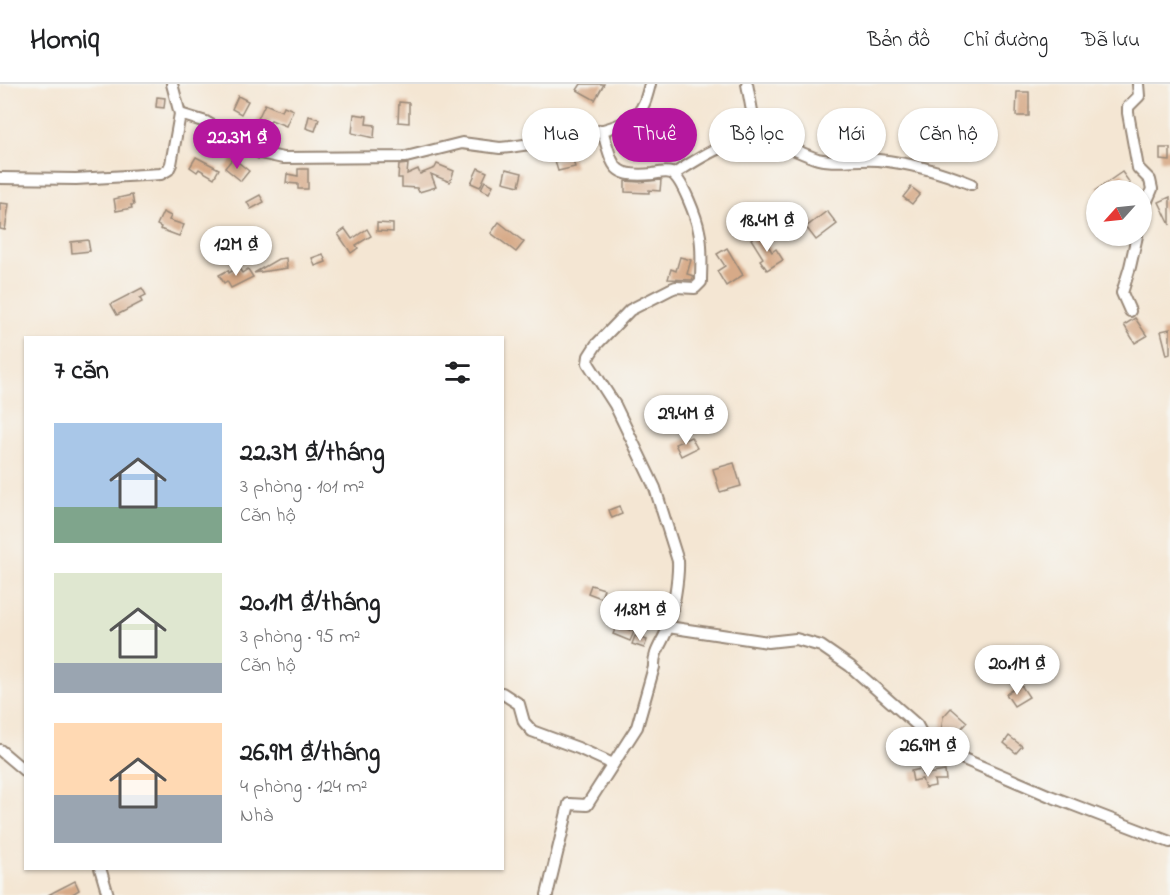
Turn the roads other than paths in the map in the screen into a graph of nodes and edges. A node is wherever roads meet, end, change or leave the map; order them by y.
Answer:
1 (172, 84) edge
2 (650, 84) edge
3 (747, 84) edge
4 (1138, 84) edge
5 (751, 108) edge
6 (180, 114) junction
7 (602, 130) junction
8 (709, 153) edge
9 (805, 155) edge
10 (674, 174) junction
11 (0, 178) edge
12 (1150, 180) edge
13 (971, 184) dead end
14 (1135, 246) edge
15 (1130, 311) dead end
16 (668, 627) junction
17 (504, 694) edge
18 (0, 750) edge
19 (613, 764) junction
20 (24, 770) edge
21 (1170, 842) edge
22 (101, 870) edge
23 (108, 895) edge
24 (547, 895) edge

1 - 6 street
2 - 7 street
3 - 5 street
4 - 12 street
6 - 7 street
6 - 11 street
7 - 10 street
8 - 10 street
9 - 13 street
10 - 16 street
14 - 15 street
16 - 19 street
16 - 21 street
17 - 19 street
18 - 20 street
19 - 24 street
22 - 23 street

